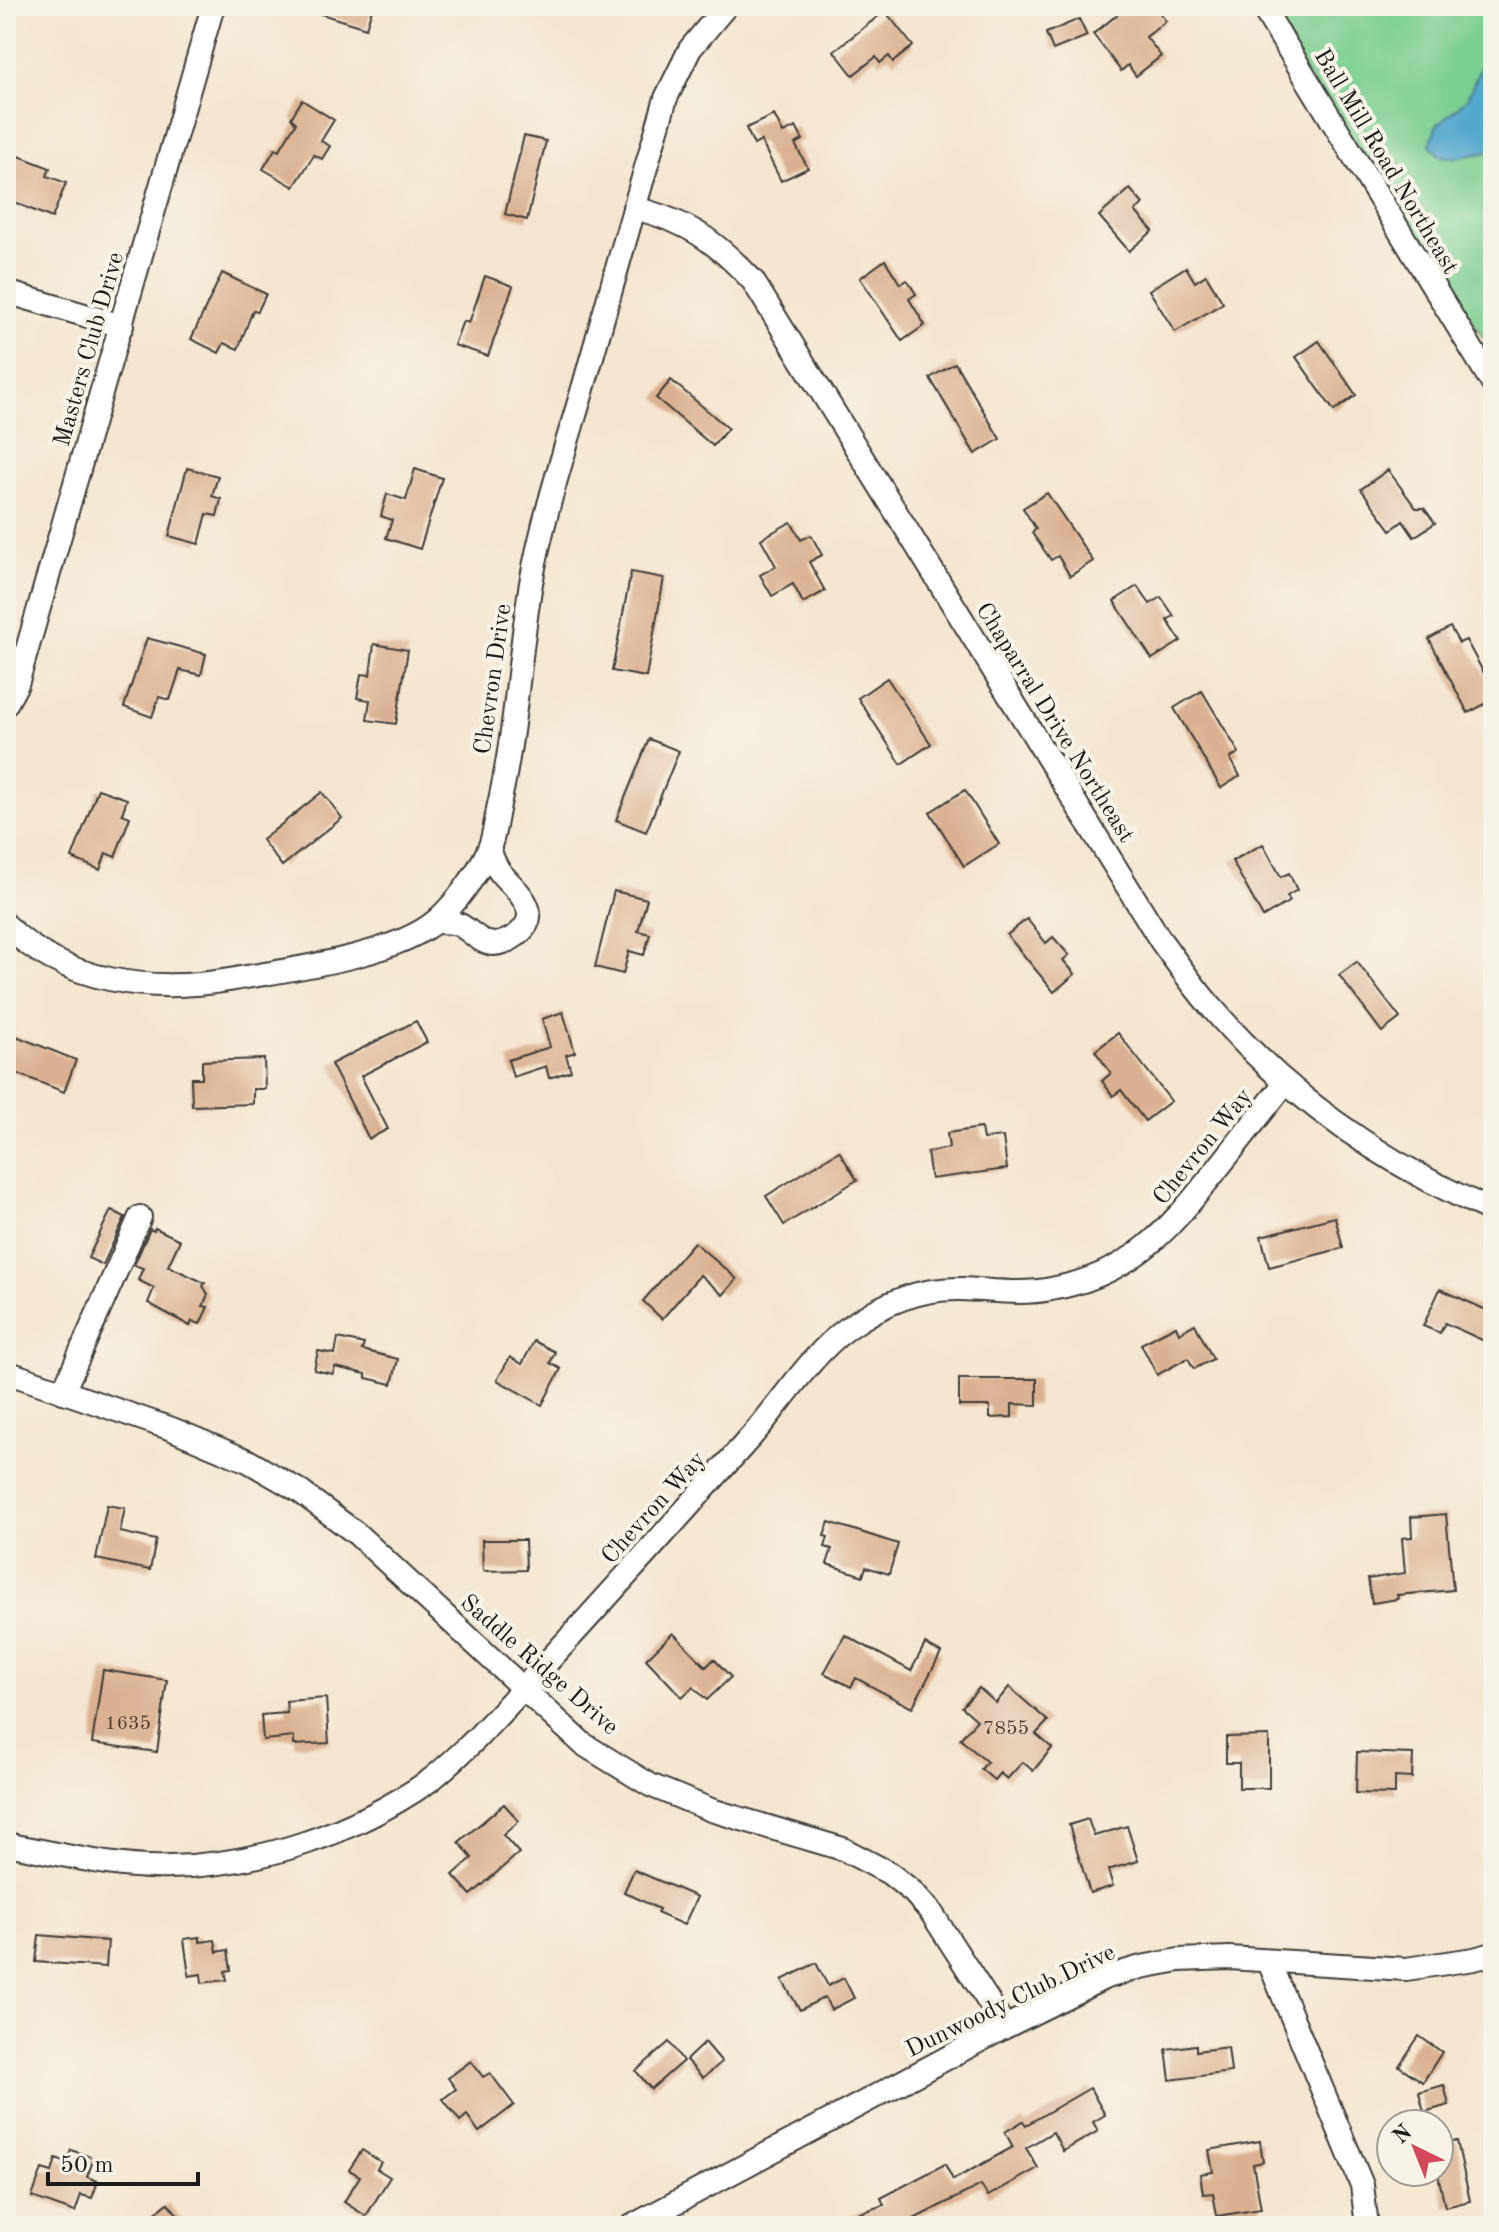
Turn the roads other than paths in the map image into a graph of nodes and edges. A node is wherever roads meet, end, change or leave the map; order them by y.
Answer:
1 (213, 6) edge
2 (726, 6) edge
3 (1262, 6) edge
4 (634, 208) junction
5 (6, 292) edge
6 (122, 326) junction
7 (1493, 384) edge
8 (6, 704) edge
9 (489, 849) junction
10 (435, 922) junction
11 (6, 925) edge
12 (1285, 1083) junction
13 (1493, 1211) edge
14 (140, 1217) dead end
15 (6, 1372) edge
16 (63, 1392) junction
17 (524, 1689) junction
18 (6, 1844) edge
19 (1493, 1954) edge
20 (1269, 1962) junction
21 (1005, 2027) junction
22 (632, 2226) edge
23 (1367, 2226) edge

1 - 6 street, Masters Club Drive
2 - 4 street, Chevron Drive
3 - 7 street, Ball Mill Road Northeast
4 - 9 street, Chevron Drive
4 - 12 street, Chaparral Drive Northeast
5 - 6 street
6 - 8 street, Masters Club Drive
9 - 10 street, Chevron Drive
9 - 10 street
10 - 11 street, Chevron Drive
12 - 13 street, Chaparral Drive Northeast
12 - 17 street, Chevron Way
14 - 16 street
15 - 16 street, Saddle Ridge Drive
16 - 17 street, Saddle Ridge Drive
17 - 18 street, Chevron Way
17 - 21 street, Saddle Ridge Drive
19 - 20 street, Dunwoody Club Drive
20 - 21 street, Dunwoody Club Drive
20 - 23 street
21 - 22 street, Dunwoody Club Drive

